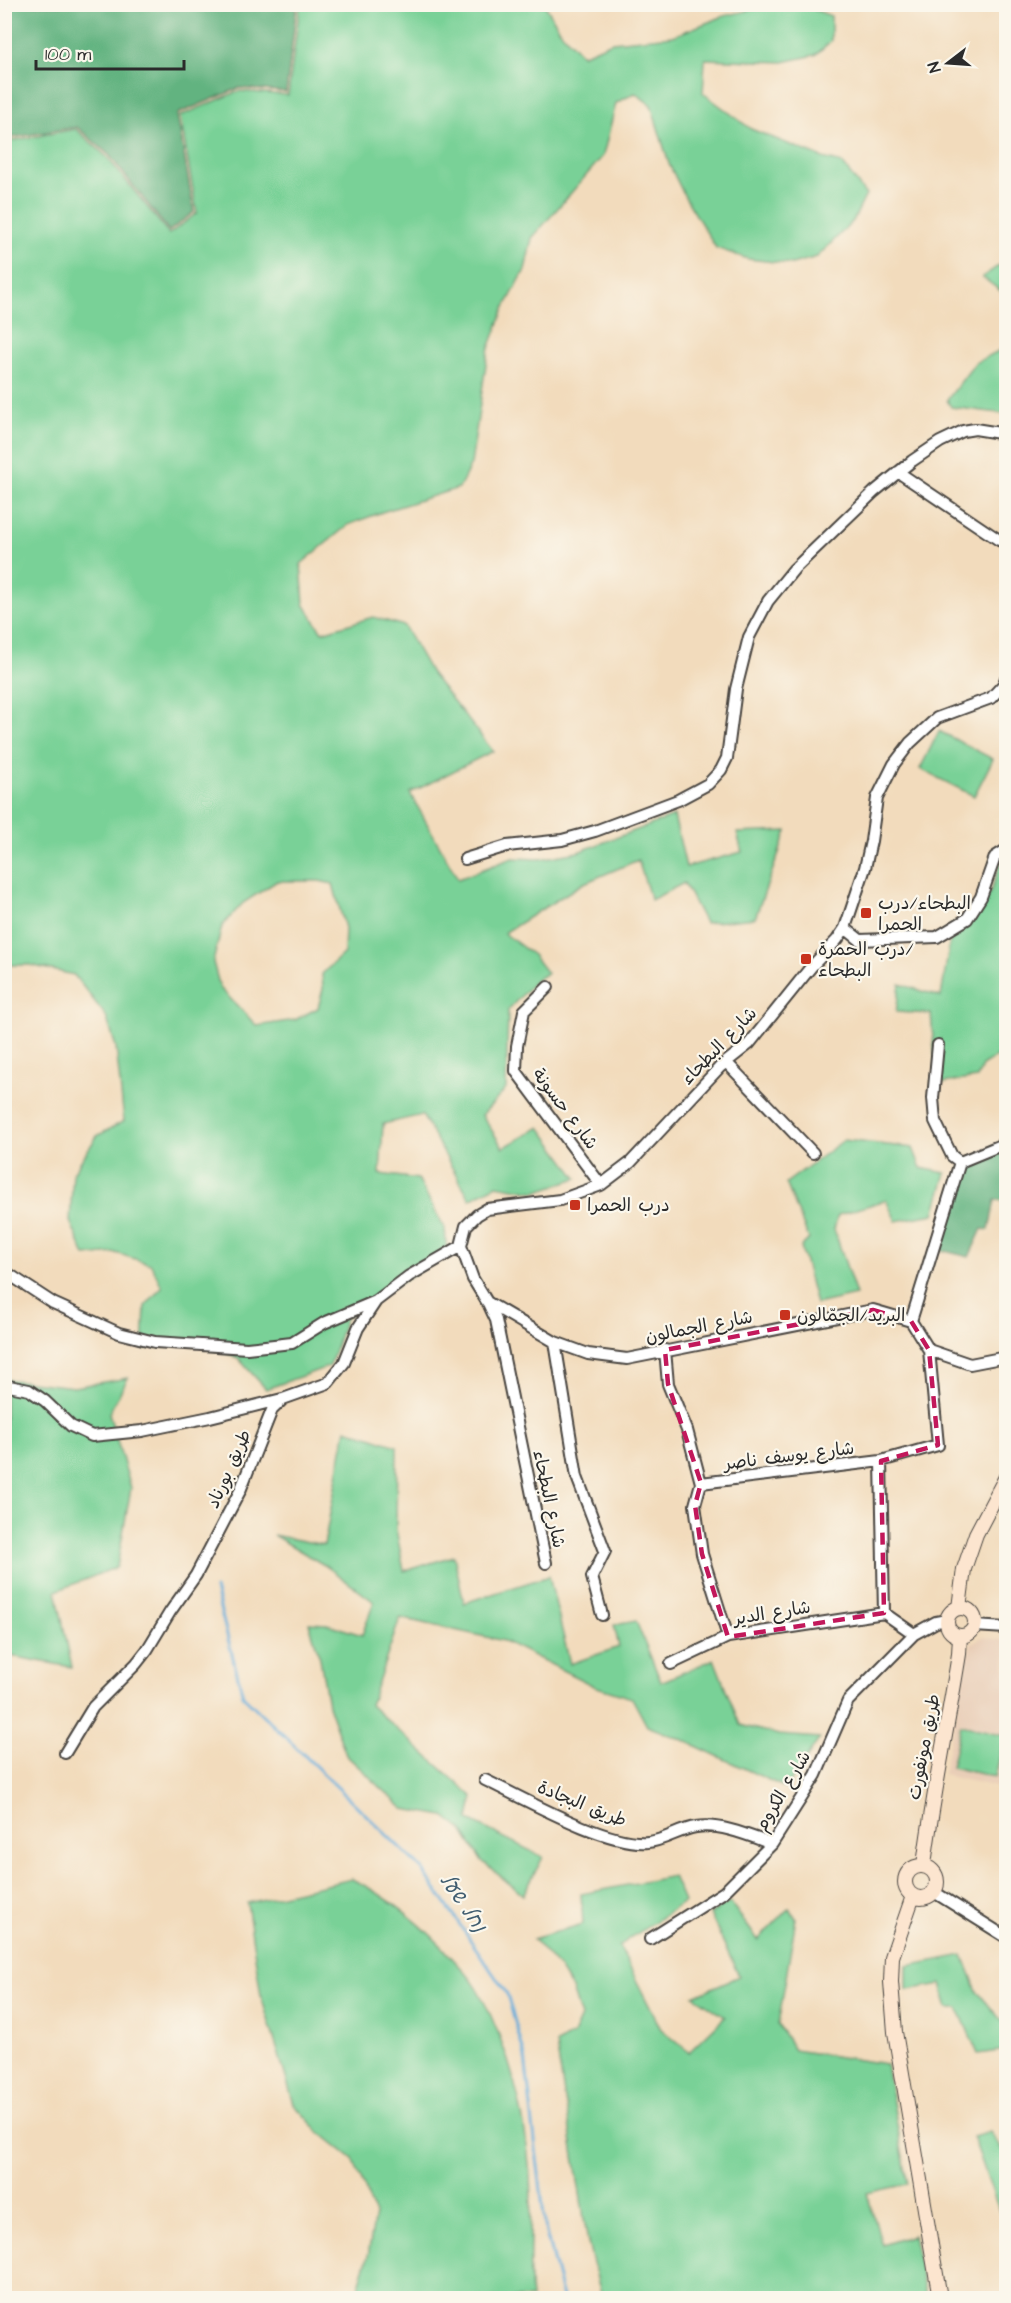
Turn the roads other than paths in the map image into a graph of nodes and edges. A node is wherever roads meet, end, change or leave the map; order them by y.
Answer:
1 (1006, 434) edge
2 (898, 472) junction
3 (1006, 543) edge
4 (1006, 678) edge
5 (1006, 850) edge
6 (465, 859) dead end
7 (845, 928) junction
8 (548, 987) dead end
9 (938, 1045) dead end
10 (726, 1062) junction
11 (1006, 1143) edge
12 (813, 1152) dead end
13 (960, 1162) junction
14 (601, 1185) junction
15 (461, 1246) junction
16 (4, 1271) edge
17 (376, 1301) junction
18 (488, 1302) junction
19 (911, 1322) junction
20 (555, 1342) junction
21 (665, 1350) junction
22 (929, 1350) junction
23 (1006, 1357) edge
24 (4, 1385) edge
25 (283, 1398) junction
26 (881, 1461) junction
27 (1006, 1477) edge
28 (701, 1483) junction
29 (546, 1563) dead end
30 (959, 1608) junction
31 (884, 1613) junction
32 (602, 1616) dead end
33 (947, 1620) junction
34 (974, 1626) junction
35 (1006, 1628) edge
36 (914, 1634) junction
37 (960, 1636) junction
38 (728, 1637) junction
39 (671, 1664) dead end
40 (65, 1753) dead end
41 (485, 1780) dead end
42 (772, 1844) junction
43 (924, 1865) junction
44 (934, 1892) junction
45 (914, 1896) junction
46 (1006, 1937) edge
47 (650, 1939) dead end
48 (940, 2298) edge

1 - 2 street
2 - 3 street
2 - 6 street
4 - 7 street, شارع البطحاء
5 - 7 street
7 - 10 street, شارع البطحاء
8 - 14 street, شارع حسونة
9 - 13 street
10 - 12 street
10 - 14 street, شارع البطحاء
11 - 13 street
13 - 19 street
14 - 15 street, شارع البطحاء
15 - 17 street
15 - 18 street, شارع الجمالون
16 - 17 street
17 - 25 street
18 - 20 street, شارع الجمالون
18 - 29 street, شارع البطحاء
19 - 21 street, شارع الجمالون
19 - 22 street
20 - 21 street, شارع الجمالون
20 - 32 street
21 - 28 street, شارع يوسف ناصر
22 - 23 street
22 - 26 street, شارع يوسف ناصر
24 - 25 street
25 - 40 street, طريق بورناد
26 - 28 street, شارع يوسف ناصر
26 - 31 street
27 - 30 main road
28 - 38 street, شارع يوسف ناصر
30 - 33 main road
30 - 34 main road
31 - 36 street
31 - 38 street, شارع الدير
33 - 36 street, شارع الكروم
33 - 37 main road
34 - 35 street
34 - 37 main road
36 - 42 street, شارع الكروم
37 - 43 main road, طريق مونفورت
38 - 39 street, شارع الدير
41 - 42 street, طريق البجادة
42 - 47 street, شارع الكروم
43 - 44 main road
43 - 45 main road
44 - 45 main road
44 - 46 street
45 - 48 main road

